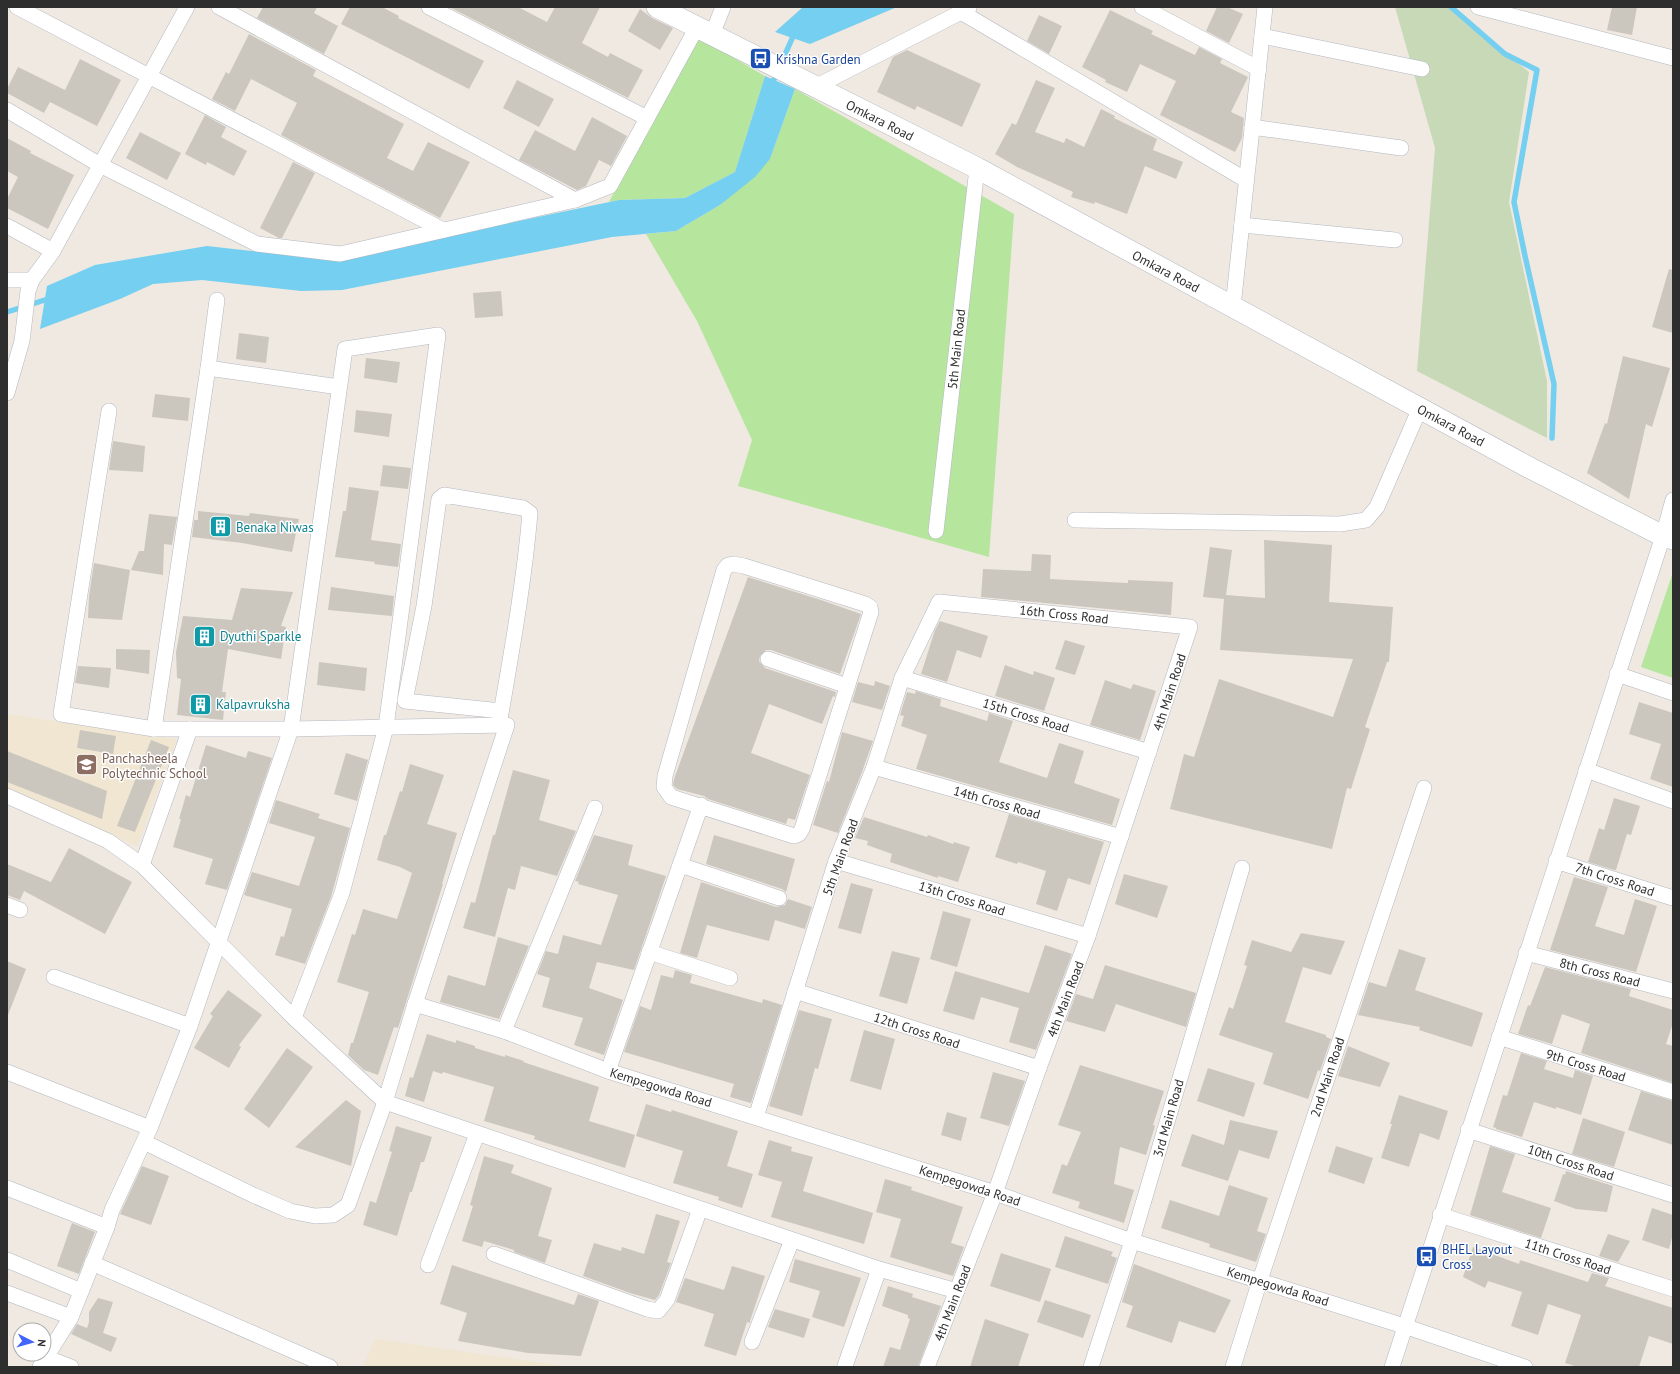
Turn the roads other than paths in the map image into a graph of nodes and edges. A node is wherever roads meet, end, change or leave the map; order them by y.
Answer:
1 (17, 7) edge
2 (187, 7) edge
3 (219, 7) edge
4 (429, 7) edge
5 (657, 7) edge
6 (723, 7) edge
7 (1142, 7) edge
8 (1265, 7) edge
9 (1478, 7) edge
10 (966, 10) edge
11 (704, 31) junction
12 (1262, 36) junction
13 (1673, 58) edge
14 (1259, 69) junction
15 (1422, 69) dead end
16 (149, 76) junction
17 (809, 84) junction
18 (7, 110) edge
19 (647, 118) junction
20 (1252, 126) junction
21 (1400, 148) dead end
22 (100, 166) junction
23 (977, 168) junction
24 (1246, 180) junction
25 (575, 200) junction
26 (1242, 225) junction
27 (7, 226) edge
28 (443, 230) junction
29 (1395, 240) dead end
30 (53, 251) junction
31 (7, 280) edge
32 (30, 286) junction
33 (217, 300) dead end
34 (1233, 307) junction
35 (208, 368) junction
36 (339, 387) junction
37 (7, 393) edge
38 (1420, 408) junction
39 (108, 411) dead end
40 (1673, 500) edge
41 (1075, 520) dead end
42 (936, 530) dead end
43 (1668, 537) edge
44 (938, 602) joint
45 (1190, 627) joint
46 (768, 659) dead end
47 (1617, 674) junction
48 (902, 678) junction
49 (847, 686) junction
50 (1673, 693) edge
51 (500, 718) junction
52 (386, 727) junction
53 (154, 728) junction
54 (190, 729) junction
55 (291, 729) junction
56 (1149, 752) junction
57 (874, 767) junction
58 (1586, 770) junction
59 (1424, 788) dead end
60 (7, 796) edge
61 (1673, 801) edge
62 (701, 806) junction
63 (595, 808) dead end
64 (1121, 837) junction
65 (836, 861) junction
66 (1556, 861) junction
67 (142, 865) junction
68 (680, 865) junction
69 (1242, 868) dead end
70 (779, 898) dead end
71 (1673, 898) edge
72 (1088, 936) junction
73 (219, 943) junction
74 (650, 952) junction
75 (1526, 953) junction
76 (54, 977) dead end
77 (730, 978) dead end
78 (796, 991) junction
79 (1673, 991) edge
80 (415, 1004) junction
81 (294, 1018) junction
82 (190, 1026) junction
83 (504, 1031) junction
84 (1499, 1037) junction
85 (1039, 1068) junction
86 (608, 1071) junction
87 (7, 1072) edge
88 (1673, 1092) edge
89 (385, 1102) junction
90 (756, 1117) junction
91 (1468, 1130) junction
92 (477, 1134) junction
93 (147, 1135) junction
94 (7, 1188) edge
95 (995, 1193) junction
96 (1673, 1195) edge
97 (700, 1209) junction
98 (1440, 1215) junction
99 (107, 1227) junction
100 (792, 1240) junction
101 (1132, 1241) junction
102 (494, 1254) dead end
103 (7, 1260) edge
104 (92, 1263) junction
105 (428, 1265) dead end
106 (879, 1269) junction
107 (1260, 1280) junction
108 (1673, 1289) edge
109 (81, 1291) junction
110 (957, 1291) junction
111 (7, 1292) edge
112 (71, 1317) junction
113 (1404, 1326) junction
114 (752, 1342) dead end
115 (52, 1348) edge
116 (43, 1362) edge
117 (844, 1366) dead end
118 (70, 1367) edge
119 (330, 1367) edge
120 (927, 1367) edge
121 (1091, 1367) edge
122 (1233, 1367) edge
123 (1392, 1367) edge
124 (1525, 1367) edge

1 - 16 street
2 - 16 street
3 - 25 street
4 - 19 street
5 - 11 street, Omkara Road
6 - 11 street
7 - 14 street
8 - 12 street
9 - 13 street
10 - 17 street
10 - 24 street
11 - 17 street, Omkara Road
11 - 19 street
12 - 14 street
12 - 15 street
14 - 20 street
16 - 22 street
16 - 28 street
17 - 23 street, Omkara Road
18 - 22 street
19 - 25 street
20 - 21 street
20 - 24 street
22 - 28 street
22 - 30 street
23 - 34 street, Omkara Road
23 - 42 street, 5th Main Road
24 - 26 street
25 - 28 street
26 - 29 street
26 - 34 street
27 - 30 street
30 - 32 street
31 - 32 street
32 - 37 street
33 - 35 street
34 - 38 street, Omkara Road
35 - 36 street
35 - 53 street
36 - 52 street
36 - 55 street
38 - 41 street
38 - 43 street, Omkara Road
39 - 53 street
40 - 43 street
43 - 47 street
44 - 45 street, 16th Cross Road
44 - 48 street, 5th Main Road
45 - 56 street, 4th Main Road
46 - 49 street
47 - 50 street
47 - 58 street
48 - 56 street, 15th Cross Road
48 - 57 street, 5th Main Road
49 - 62 street
49 - 62 street
51 - 51 street
51 - 52 street
51 - 80 street
52 - 55 street
52 - 81 street
53 - 54 street
54 - 55 street
54 - 67 street
55 - 73 street
56 - 64 street, 4th Main Road
57 - 64 street, 14th Cross Road
57 - 65 street, 5th Main Road
58 - 61 street
58 - 66 street
59 - 107 street, 2nd Main Road
60 - 67 street
62 - 68 street
63 - 83 street
64 - 72 street, 4th Main Road
65 - 72 street, 13th Cross Road
65 - 78 street, 5th Main Road
66 - 71 street, 7th Cross Road
66 - 75 street
67 - 73 street
68 - 70 street
68 - 74 street
69 - 101 street, 3rd Main Road
72 - 85 street, 4th Main Road
73 - 81 street
73 - 82 street
74 - 77 street
74 - 86 street
75 - 79 street, 8th Cross Road
75 - 84 street
76 - 82 street
78 - 85 street, 12th Cross Road
78 - 90 street, 5th Main Road
80 - 83 street, Kempegowda Road
80 - 89 street
81 - 89 street
82 - 93 street
83 - 86 street, Kempegowda Road
84 - 88 street, 9th Cross Road
84 - 91 street
85 - 95 street, 4th Main Road
86 - 90 street, Kempegowda Road
87 - 93 street
89 - 92 street
89 - 93 street
90 - 95 street, Kempegowda Road
91 - 96 street, 10th Cross Road
91 - 98 street
92 - 97 street
92 - 105 street
93 - 99 street
94 - 99 street
95 - 101 street, Kempegowda Road
95 - 110 street, 4th Main Road
97 - 100 street
97 - 102 street
98 - 108 street, 11th Cross Road
98 - 113 street
99 - 104 street
100 - 106 street
100 - 114 street
101 - 107 street, Kempegowda Road
101 - 121 street, 3rd Main Road
103 - 109 street
104 - 109 street
104 - 119 street
106 - 110 street
106 - 117 street
107 - 113 street, Kempegowda Road
107 - 122 street, 2nd Main Road
109 - 112 street
110 - 120 street, 4th Main Road
111 - 112 street
112 - 115 street
113 - 123 street
113 - 124 street, Kempegowda Road
116 - 118 street

